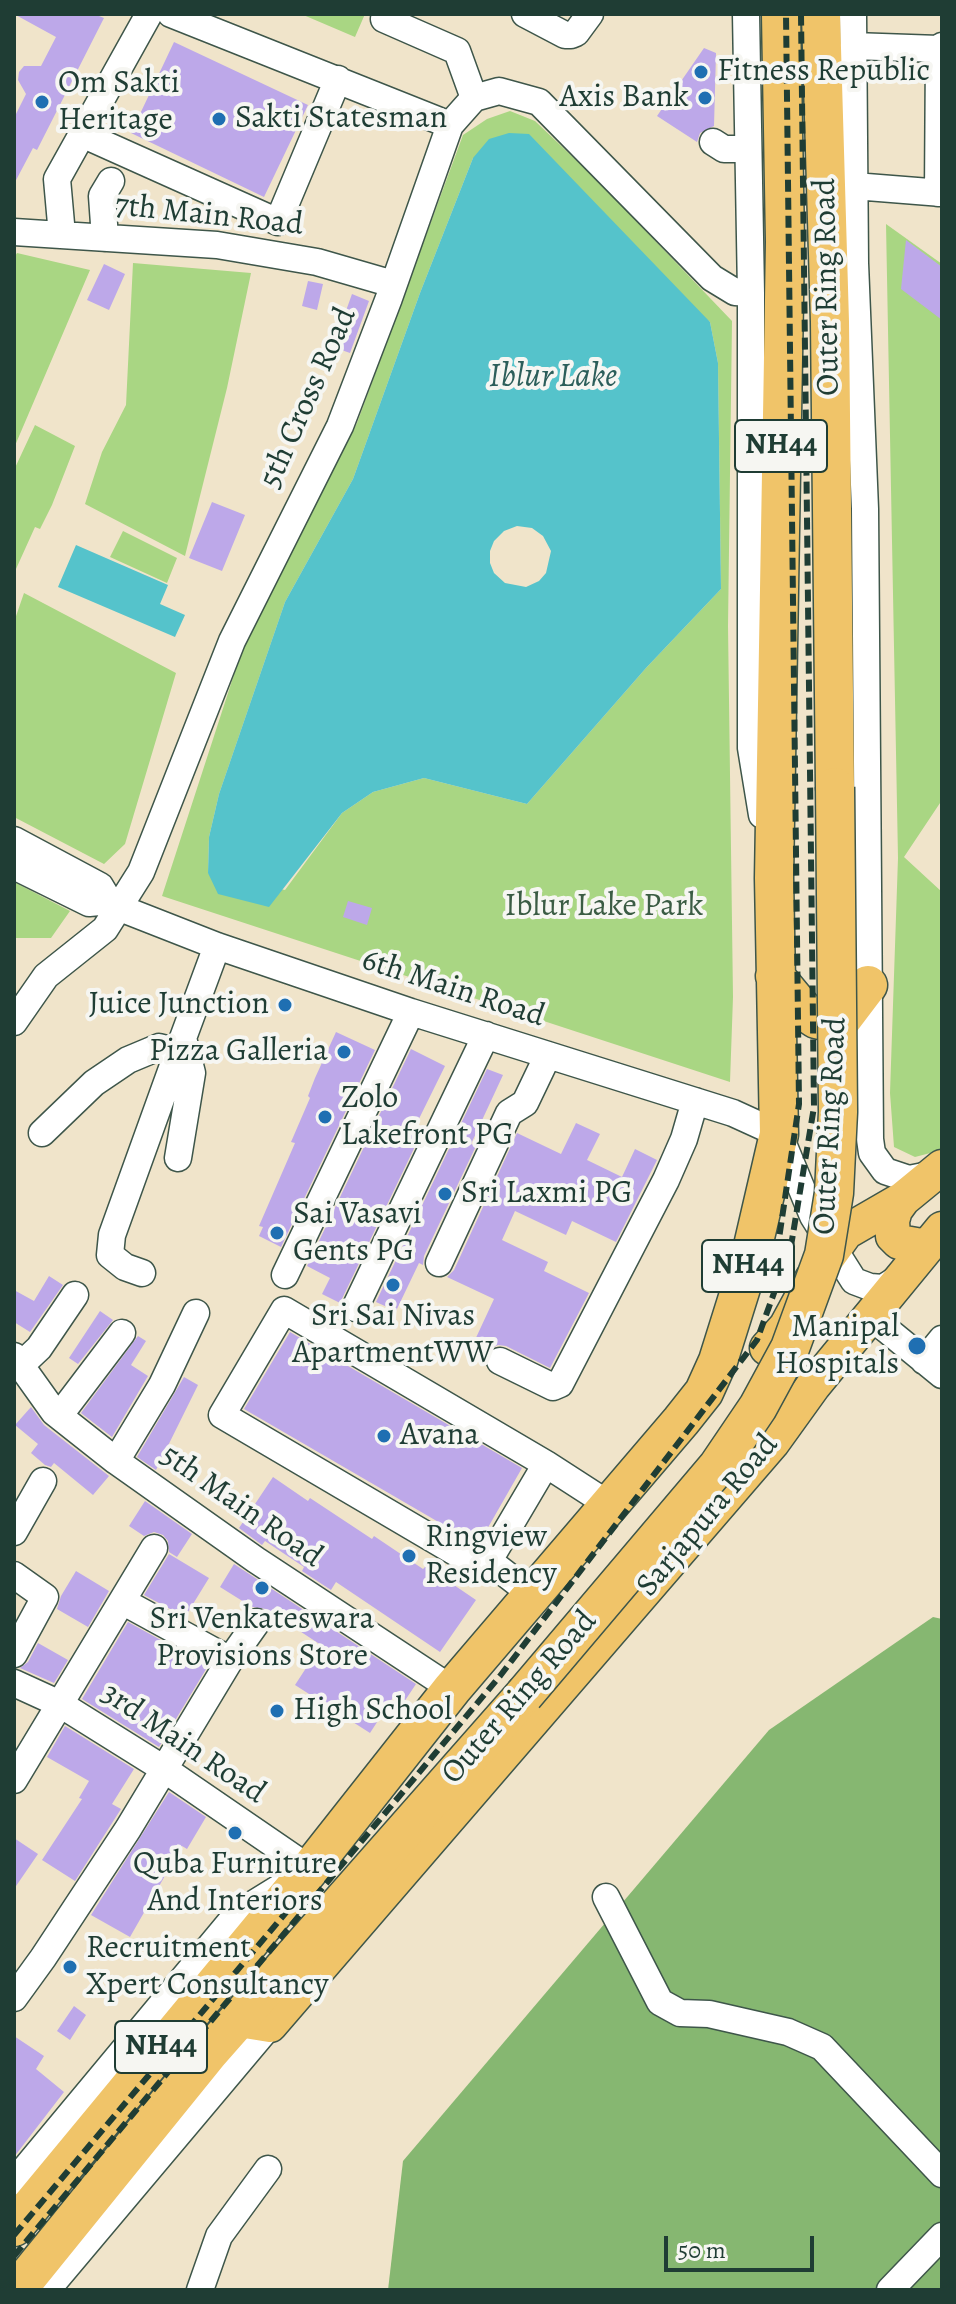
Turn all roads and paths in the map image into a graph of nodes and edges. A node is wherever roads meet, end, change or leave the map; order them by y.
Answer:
1 (149, 14) edge
2 (171, 14) edge
3 (525, 14) edge
4 (590, 14) edge
5 (746, 14) edge
6 (781, 14) edge
7 (821, 14) edge
8 (853, 14) edge
9 (385, 17) edge
10 (417, 23) edge
11 (853, 46) junction
12 (941, 48) edge
13 (338, 79) junction
14 (474, 98) junction
15 (450, 125) junction
16 (84, 135) junction
17 (713, 142) dead end
18 (748, 149) junction
19 (111, 181) dead end
20 (854, 186) junction
21 (940, 193) edge
22 (14, 232) edge
23 (62, 235) junction
24 (105, 238) junction
25 (841, 265) junction
26 (393, 284) junction
27 (751, 293) junction
28 (14, 840) edge
29 (14, 866) edge
30 (774, 878) junction
31 (115, 905) junction
32 (217, 946) junction
33 (775, 976) junction
34 (868, 985) junction
35 (411, 1012) junction
36 (14, 1022) edge
37 (486, 1035) junction
38 (181, 1045) junction
39 (548, 1055) junction
40 (695, 1101) junction
41 (42, 1133) dead end
42 (779, 1134) junction
43 (178, 1158) dead end
44 (938, 1170) edge
45 (903, 1199) junction
46 (934, 1238) edge
47 (832, 1248) junction
48 (439, 1263) dead end
49 (142, 1273) dead end
50 (285, 1275) dead end
51 (902, 1276) junction
52 (75, 1295) dead end
53 (355, 1308) dead end
54 (196, 1313) dead end
55 (870, 1316) junction
56 (122, 1333) dead end
57 (942, 1339) edge
58 (767, 1348) junction
59 (16, 1360) edge
60 (500, 1361) dead end
61 (718, 1361) junction
62 (933, 1368) edge
63 (813, 1386) junction
64 (59, 1416) junction
65 (116, 1461) junction
66 (546, 1464) junction
67 (43, 1481) dead end
68 (611, 1506) junction
69 (14, 1532) edge
70 (154, 1548) dead end
71 (489, 1561) junction
72 (14, 1575) edge
73 (533, 1595) junction
74 (122, 1601) junction
75 (257, 1622) dead end
76 (14, 1654) edge
77 (230, 1660) junction
78 (14, 1683) edge
79 (452, 1689) junction
80 (60, 1704) junction
81 (164, 1769) junction
82 (14, 1780) edge
83 (310, 1869) junction
84 (606, 1897) dead end
85 (14, 1998) edge
86 (254, 2023) junction
87 (268, 2169) dead end
88 (16, 2174) edge
89 (942, 2174) edge
90 (14, 2227) edge
91 (942, 2236) edge
92 (17, 2290) edge
93 (47, 2290) edge
94 (200, 2290) edge
95 (890, 2290) edge

1 - 16 street
2 - 13 street
3 - 4 street
5 - 18 street
6 - 30 highway, Outer Ring Road / NH44
7 - 25 highway, Outer Ring Road / NH44
8 - 11 street
9 - 10 street
10 - 14 street
11 - 12 street
11 - 20 street
12 - 21 street
13 - 15 street
13 - 16 street
14 - 15 street, 5th Cross Road
14 - 27 street
15 - 26 street, 5th Cross Road
16 - 23 street
17 - 18 street
18 - 27 street
19 - 24 street
20 - 21 street
20 - 25 street
22 - 23 street, 7th Main Road
23 - 24 street, 7th Main Road
24 - 26 street, 7th Main Road
25 - 34 street
25 - 86 highway, Outer Ring Road / NH44, bridge
26 - 31 street, 5th Cross Road
27 - 30 street
28 - 31 street, 6th Main Road
29 - 31 street, 6th Main Road
30 - 33 highway, Outer Ring Road / NH44
31 - 32 street, 6th Main Road
31 - 36 street, 5th Cross Road
32 - 35 street, 6th Main Road
32 - 38 street
33 - 34 highway
33 - 42 highway, Outer Ring Road / NH44
34 - 44 street
35 - 37 street, 6th Main Road
35 - 50 street
37 - 39 street, 6th Main Road
37 - 53 street
38 - 41 street
38 - 43 street
38 - 49 street
39 - 40 street, 6th Main Road
39 - 48 street
40 - 42 street, 6th Main Road
40 - 60 street
42 - 47 street
42 - 61 highway, Outer Ring Road / NH44
44 - 45 main road
45 - 46 main road
45 - 47 main road
46 - 51 main road, Sarjapura Road
47 - 51 street
47 - 58 main road
51 - 55 main road, Sarjapura Road
52 - 59 street
54 - 65 street
55 - 62 street
55 - 63 main road, Sarjapura Road
56 - 64 street
57 - 62 street
58 - 61 main road
58 - 63 main road
59 - 64 street, 5th Main Road
61 - 68 highway, Outer Ring Road / NH44
63 - 86 main road, Sarjapura Road
64 - 65 street, 5th Main Road
65 - 79 street, 5th Main Road
66 - 68 street
66 - 71 street
66 - 71 street
67 - 69 street
68 - 73 highway, Outer Ring Road / NH44
70 - 74 street
71 - 73 street
72 - 76 street
73 - 79 highway, Outer Ring Road / NH44
74 - 77 street
74 - 80 street
75 - 77 street
77 - 81 street
78 - 80 street, 3rd Main Road
79 - 83 highway, Outer Ring Road / NH44
80 - 81 street, 3rd Main Road
80 - 82 street
81 - 83 street, 3rd Main Road
81 - 85 street
83 - 88 street
83 - 90 highway, Outer Ring Road / NH44
84 - 89 street
86 - 92 highway, Outer Ring Road / NH44
86 - 93 street, Sarjapura Road
87 - 94 street
91 - 95 street

